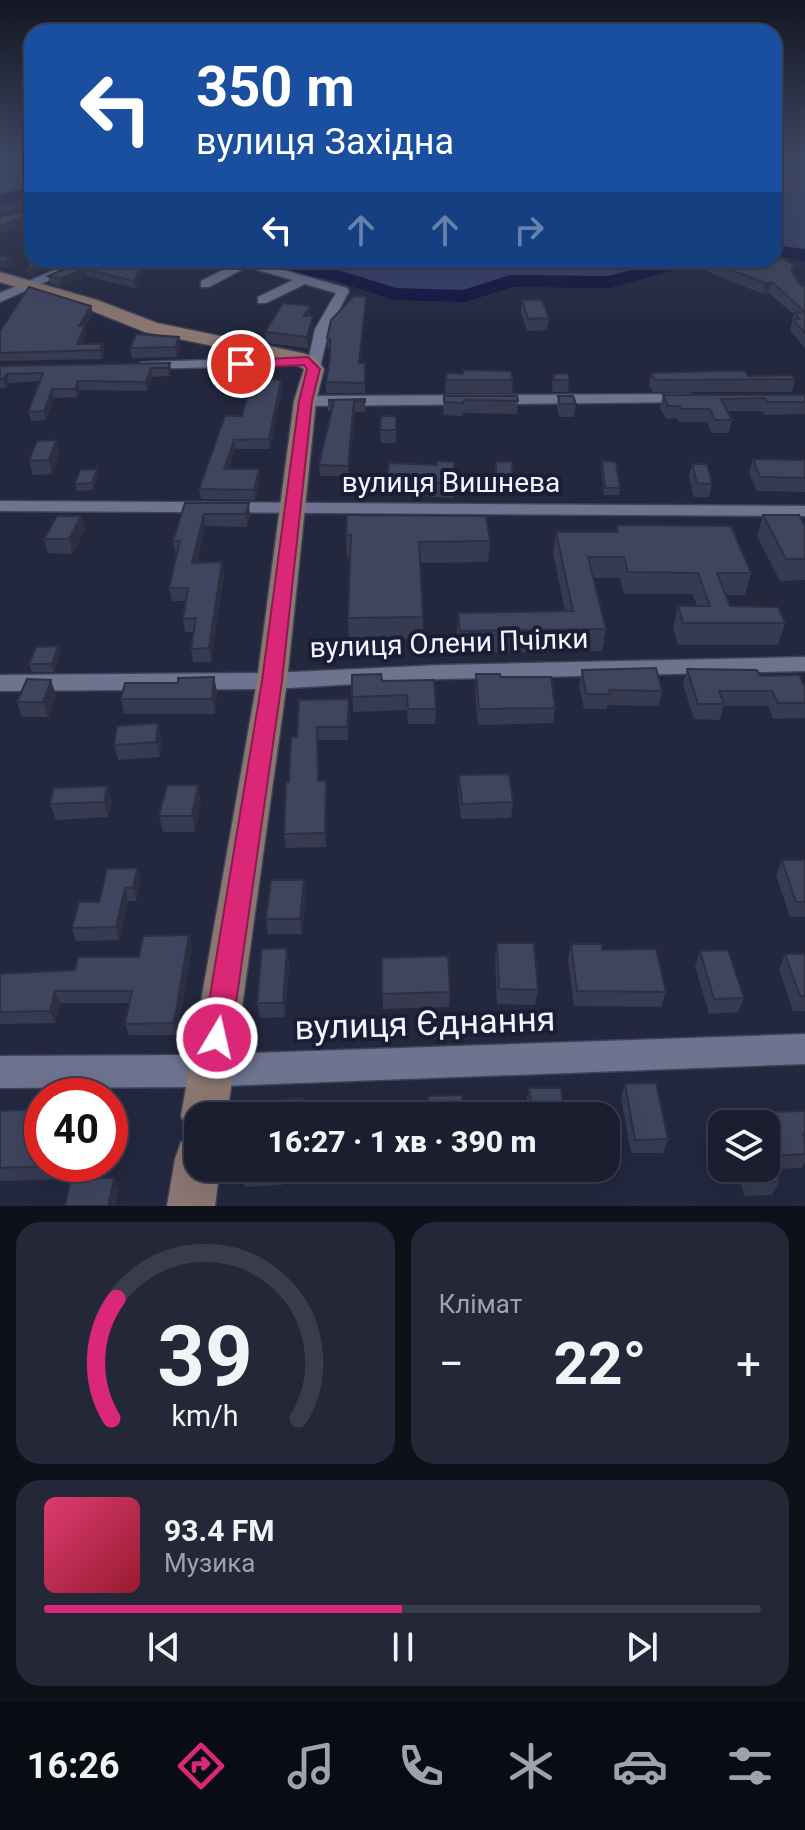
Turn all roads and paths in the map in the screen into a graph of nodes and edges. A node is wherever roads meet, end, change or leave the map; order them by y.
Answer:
1 (71, 268) edge
2 (231, 268) edge
3 (260, 268) edge
4 (0, 277) edge
5 (301, 281) junction
6 (205, 284) dead end
7 (29, 286) junction
8 (0, 298) edge
9 (262, 300) dead end
10 (127, 366) edge
11 (311, 369) junction
12 (699, 399) edge
13 (305, 401) junction
14 (0, 506) edge
15 (293, 508) junction
16 (805, 511) edge
17 (805, 664) edge
18 (272, 681) junction
19 (0, 683) edge
20 (805, 1049) edge
21 (212, 1069) junction
22 (0, 1072) edge
23 (206, 1102) edge
24 (195, 1182) edge
25 (191, 1206) edge

1 - 7 street
2 - 6 street
3 - 5 street
4 - 7 street
5 - 9 street
5 - 11 street
7 - 8 street
7 - 11 street
10 - 11 street
11 - 13 street
12 - 13 street
13 - 15 street
14 - 15 street, вулиця Вишнева
15 - 16 street, вулиця Вишнева
15 - 18 street
17 - 18 street, вулиця Олени Пчілки
18 - 19 street, вулиця Олени Пчілки
18 - 21 street
20 - 21 street, вулиця Єднання
21 - 22 street, вулиця Єднання
21 - 23 street
24 - 25 street

